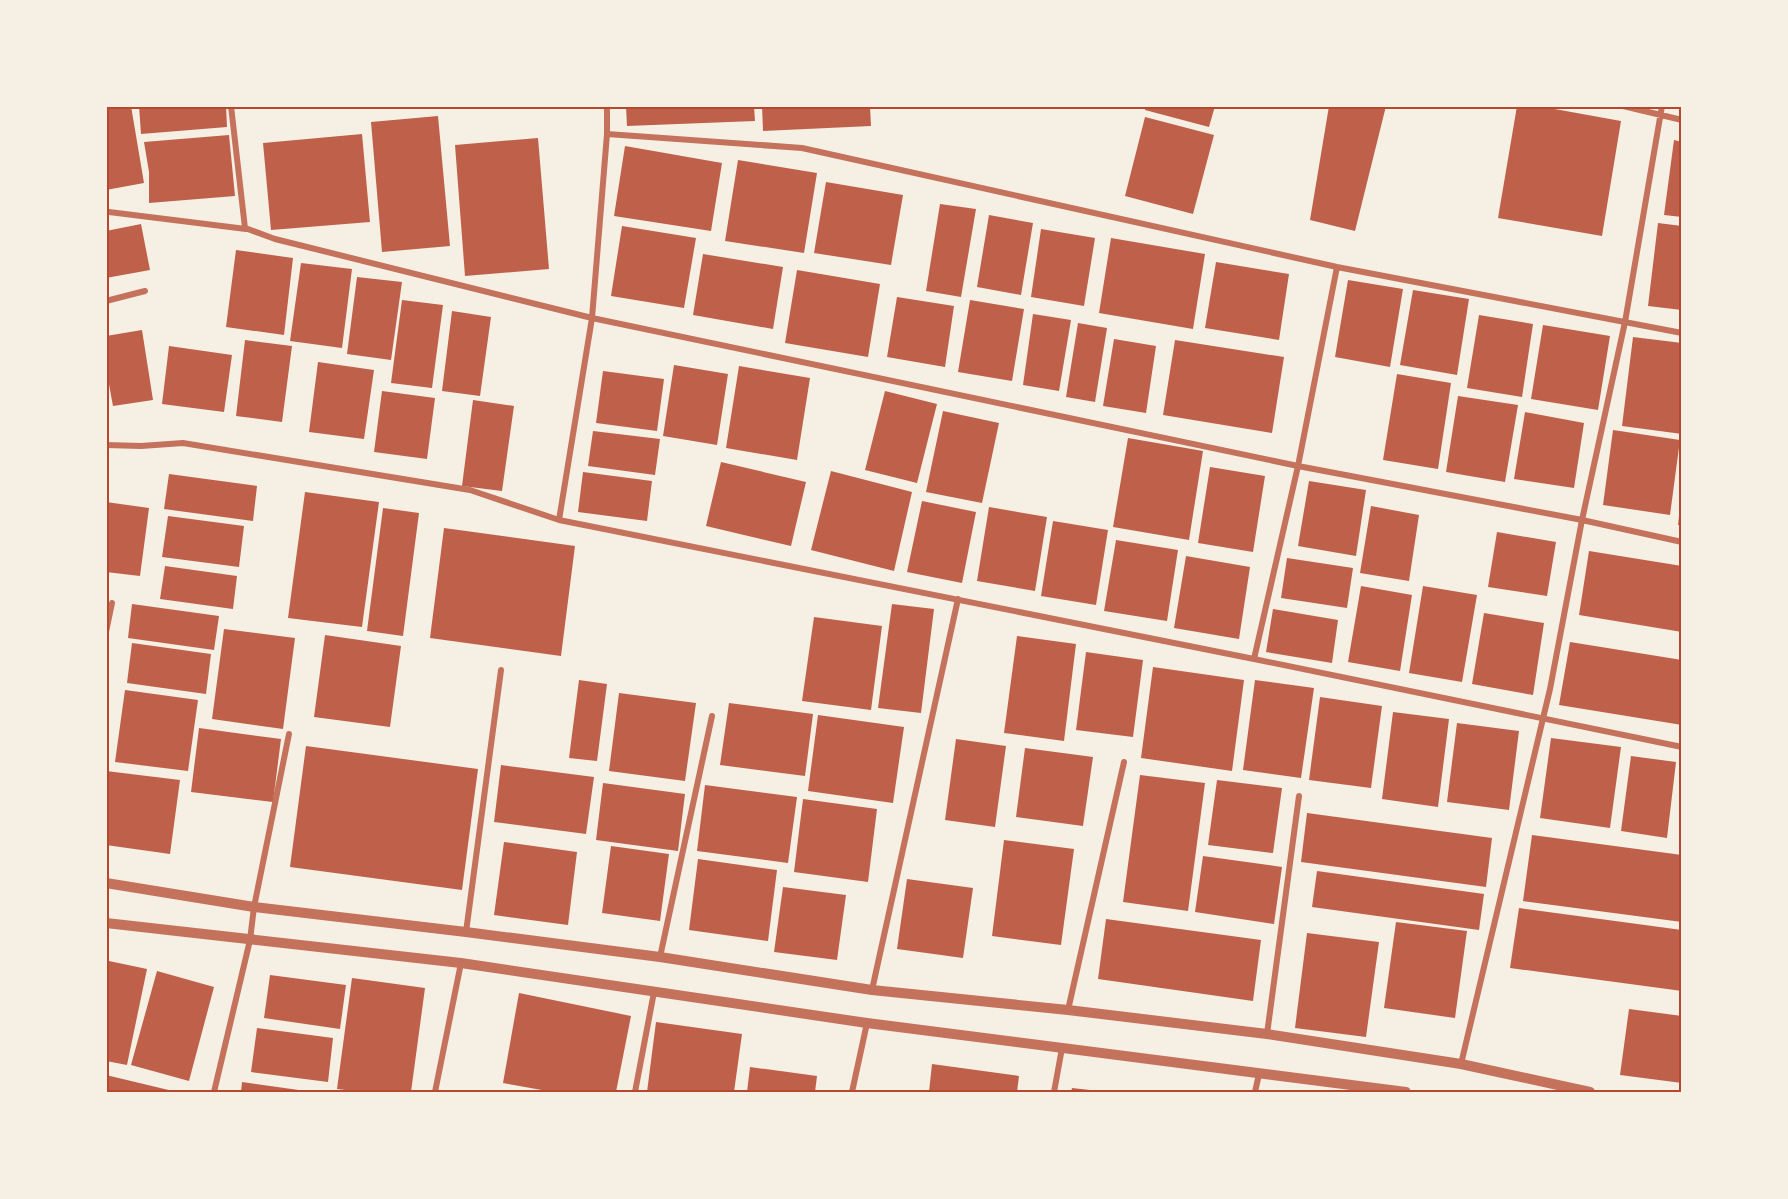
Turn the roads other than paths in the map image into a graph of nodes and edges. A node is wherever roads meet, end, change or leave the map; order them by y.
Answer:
1 (231, 106) edge
2 (607, 106) edge
3 (1623, 106) edge
4 (1662, 106) edge
5 (1660, 115) junction
6 (1682, 120) edge
7 (607, 134) junction
8 (109, 212) dead end
9 (250, 230) junction
10 (1337, 267) junction
11 (145, 291) dead end
12 (106, 301) edge
13 (592, 318) junction
14 (1625, 322) junction
15 (1682, 333) edge
16 (106, 446) edge
17 (1298, 466) junction
18 (559, 520) junction
19 (1582, 520) junction
20 (1682, 542) edge
21 (958, 599) junction
22 (112, 603) dead end
23 (106, 632) edge
24 (1254, 659) junction
25 (501, 670) dead end
26 (712, 716) dead end
27 (1542, 718) junction
28 (289, 734) dead end
29 (1682, 747) edge
30 (1124, 762) dead end
31 (1299, 796) dead end
32 (106, 883) edge
33 (254, 906) junction
34 (106, 924) edge
35 (466, 932) junction
36 (250, 940) junction
37 (660, 957) junction
38 (461, 963) junction
39 (872, 990) junction
40 (654, 992) junction
41 (1068, 1010) junction
42 (867, 1023) junction
43 (1267, 1034) junction
44 (1062, 1048) junction
45 (1461, 1064) junction
46 (1259, 1074) junction
47 (214, 1092) edge
48 (435, 1092) edge
49 (635, 1092) edge
50 (852, 1092) edge
51 (1054, 1092) edge
52 (1255, 1092) edge
53 (1406, 1092) edge
54 (1590, 1092) edge

1 - 9 street
2 - 7 street
3 - 5 street
4 - 5 street
5 - 6 street
5 - 14 street
7 - 10 street
7 - 13 street
8 - 9 street
9 - 13 street
10 - 14 street
10 - 17 street
11 - 12 street
13 - 17 street
13 - 18 street
14 - 15 street
14 - 19 street
16 - 18 street
17 - 19 street
17 - 24 street
18 - 21 street
19 - 20 street
19 - 27 street
21 - 24 street
21 - 39 street
22 - 23 street
24 - 27 street
25 - 35 street
26 - 37 street
27 - 29 street
27 - 45 street
28 - 33 street
30 - 41 street
31 - 43 street
32 - 33 street
33 - 35 street
33 - 36 street
34 - 36 street
35 - 37 street
36 - 38 street
36 - 47 street
37 - 39 street
38 - 40 street
38 - 48 street
39 - 41 street
40 - 42 street
40 - 49 street
41 - 43 street
42 - 44 street
42 - 50 street
43 - 45 street
44 - 46 street
44 - 51 street
45 - 54 street
46 - 52 street
46 - 53 street

